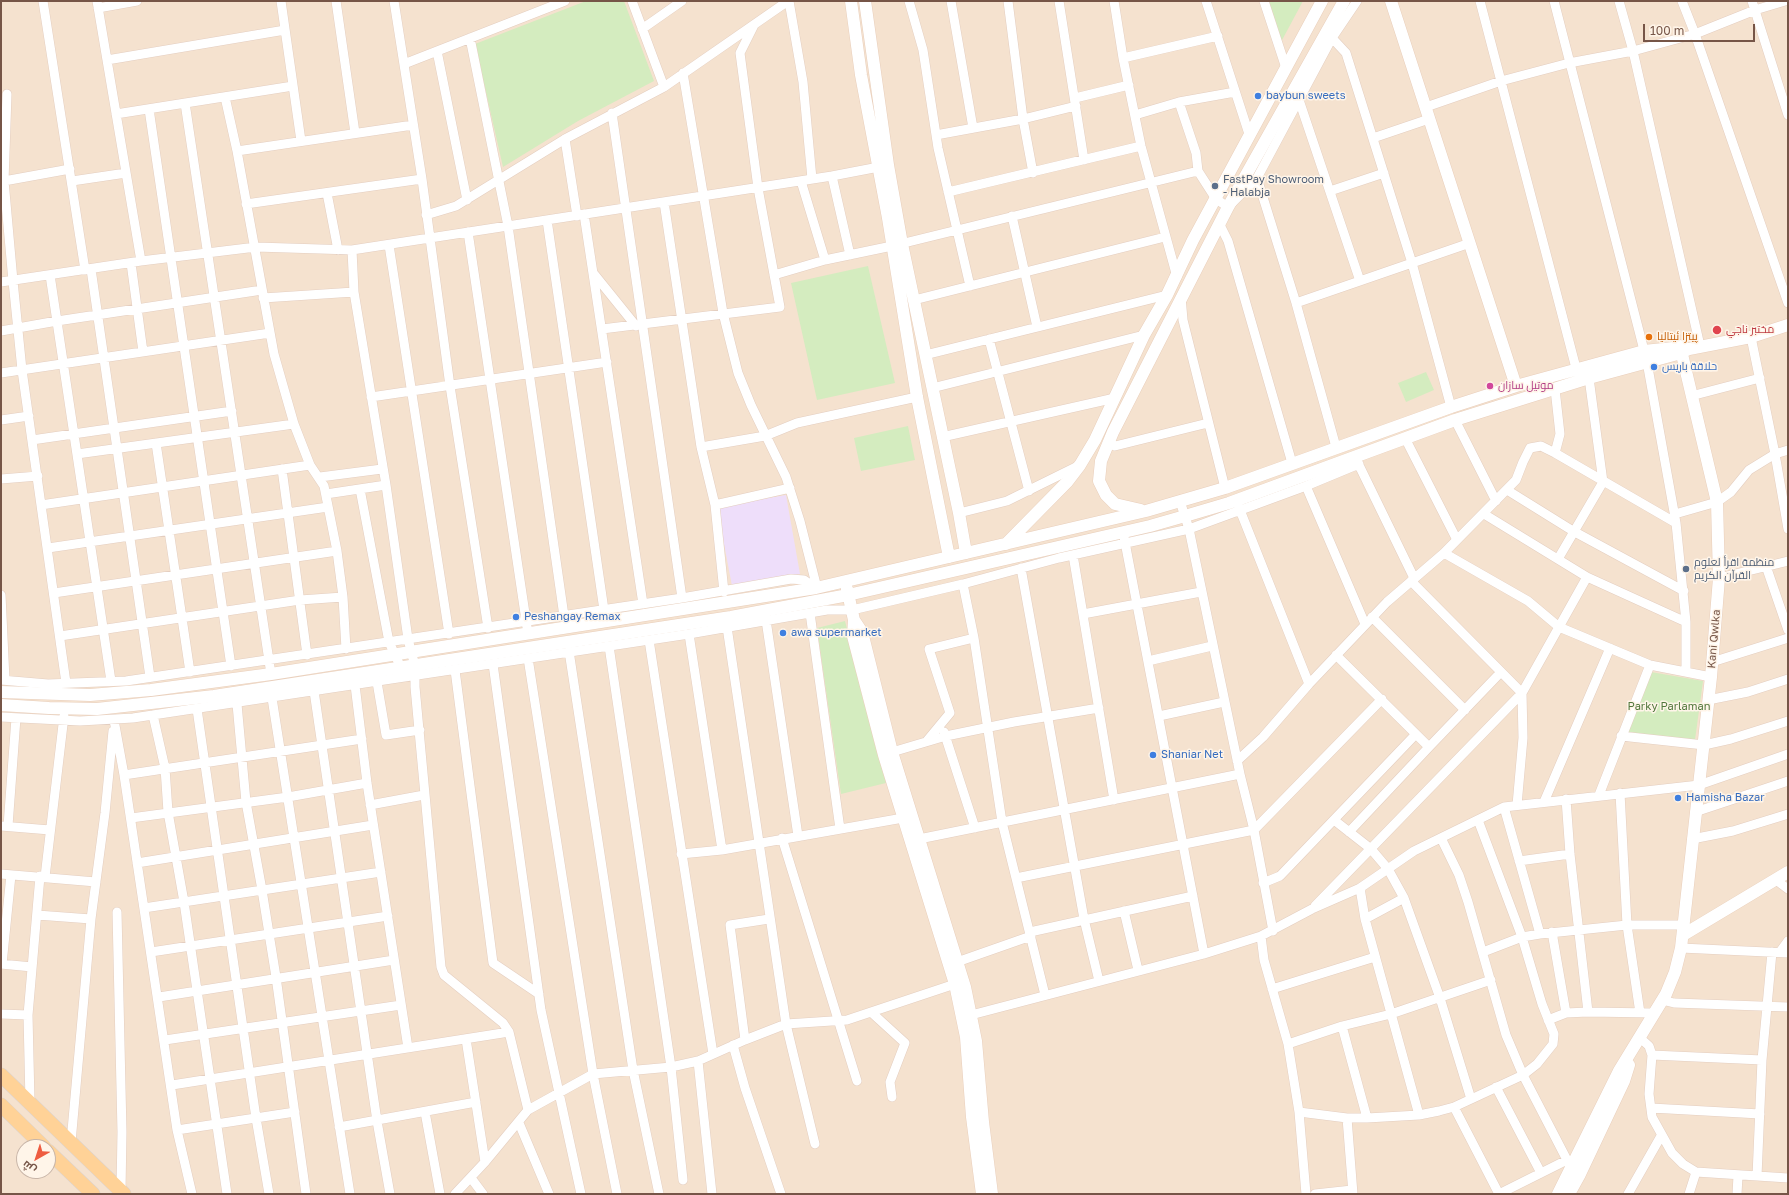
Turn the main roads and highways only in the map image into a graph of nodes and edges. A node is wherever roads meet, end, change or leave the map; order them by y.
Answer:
1 (851, 1) edge
2 (865, 1) edge
3 (1322, 1) edge
4 (1344, 1) edge
5 (1391, 1) edge
6 (883, 166) junction
7 (897, 245) junction
8 (1788, 325) edge
9 (1688, 348) junction
10 (1646, 356) junction
11 (1516, 386) junction
12 (1102, 426) junction
13 (1113, 432) junction
14 (1146, 511) junction
15 (1006, 544) junction
16 (966, 553) junction
17 (949, 557) junction
18 (846, 580) junction
19 (848, 596) junction
20 (853, 615) junction
21 (1, 692) edge
22 (1, 705) edge
23 (1788, 872) edge
24 (937, 911) junction
25 (1684, 930) junction
26 (1632, 1052) junction
27 (1, 1075) edge
28 (1, 1106) edge
29 (46, 1117) junction
30 (29, 1133) junction
31 (35, 1139) edge
32 (56, 1158) edge
33 (123, 1192) edge
34 (93, 1194) edge
35 (982, 1194) edge
36 (992, 1194) edge
37 (1558, 1194) edge
38 (1569, 1194) edge

1 - 6 main road
2 - 6 main road
3 - 12 main road
4 - 13 main road
5 - 11 main road
6 - 7 main road
7 - 16 main road
7 - 17 main road
8 - 9 main road
9 - 10 main road
9 - 25 main road, Kani Qwlka
10 - 11 main road
10 - 19 main road
11 - 14 main road
12 - 13 main road
12 - 15 main road
13 - 14 main road
14 - 15 main road
15 - 16 main road
16 - 17 main road
17 - 18 main road
18 - 19 main road
18 - 21 main road
19 - 20 main road
19 - 22 main road
20 - 24 main road
20 - 24 main road
23 - 25 main road
24 - 35 main road
24 - 36 main road
25 - 26 main road, Kani Qwlka
26 - 37 main road
26 - 38 main road
27 - 29 main road
28 - 30 main road
29 - 30 main road
29 - 33 main road
30 - 31 main road
32 - 34 main road

